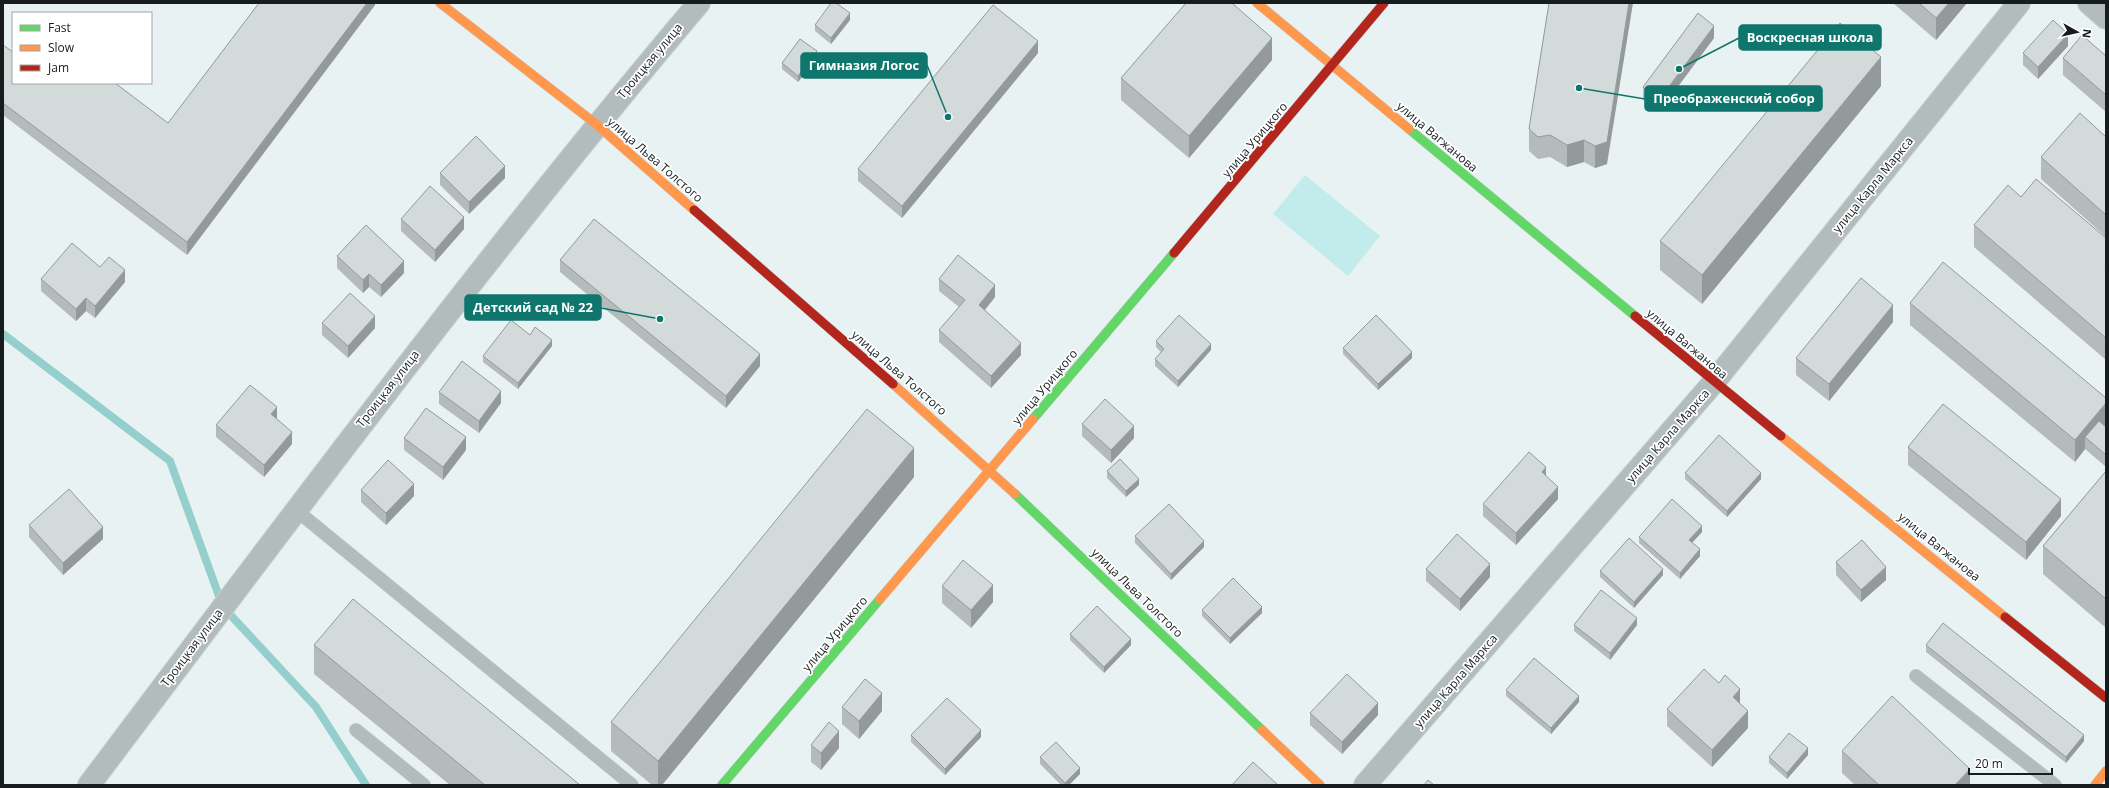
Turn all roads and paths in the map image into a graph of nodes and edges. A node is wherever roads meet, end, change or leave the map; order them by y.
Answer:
1 (440, 3) edge
2 (699, 3) edge
3 (1257, 3) edge
4 (1384, 3) edge
5 (2019, 3) edge
6 (2089, 3) edge
7 (2106, 18) edge
8 (1332, 66) junction
9 (596, 124) junction
10 (1714, 382) junction
11 (991, 469) junction
12 (296, 510) junction
13 (1916, 676) dead end
14 (2106, 698) edge
15 (356, 730) dead end
16 (2106, 771) edge
17 (89, 785) edge
18 (424, 785) edge
19 (632, 785) edge
20 (722, 785) edge
21 (1320, 785) edge
22 (1366, 785) edge
23 (2056, 785) edge
24 (2095, 785) edge

1 - 9 main road, улица Льва Толстого
2 - 9 street, Троицкая улица
3 - 8 main road, улица Вагжанова
4 - 8 main road, улица Урицкого
5 - 10 street, улица Карла Маркса
6 - 7 street
8 - 10 main road, улица Вагжанова
8 - 11 main road, улица Урицкого
9 - 11 main road, улица Льва Толстого
9 - 12 street, Троицкая улица
10 - 14 main road, улица Вагжанова
10 - 22 street, улица Карла Маркса
11 - 20 main road, улица Урицкого
11 - 21 main road, улица Льва Толстого
12 - 17 street, Троицкая улица
12 - 19 lane
13 - 23 lane
15 - 18 lane
16 - 24 main road

